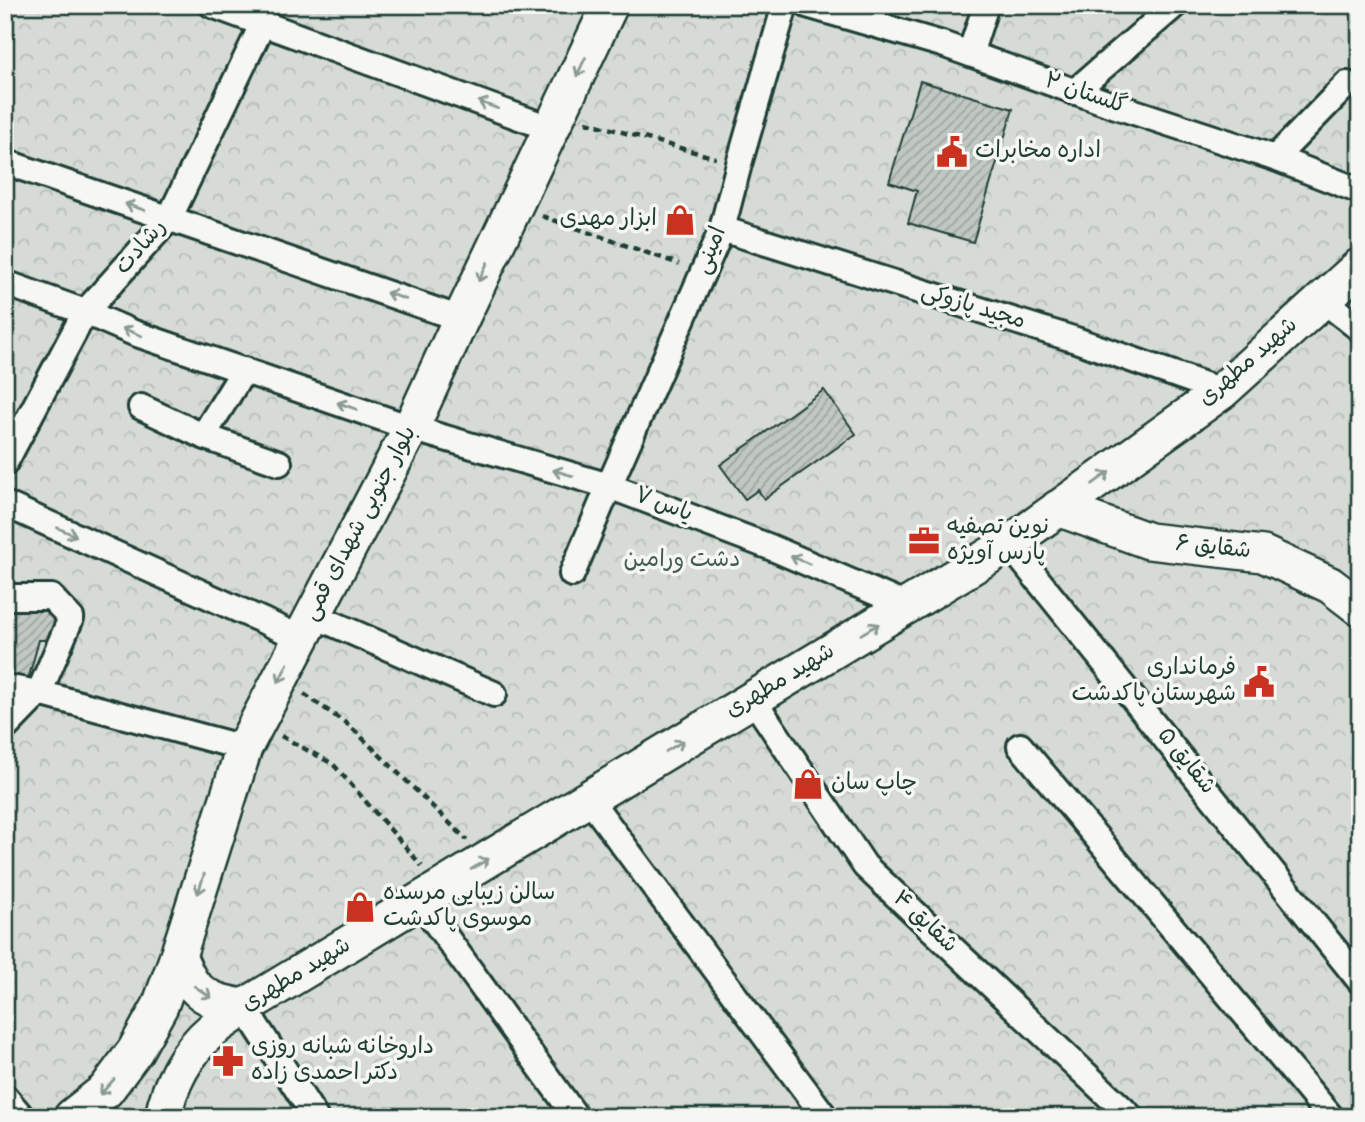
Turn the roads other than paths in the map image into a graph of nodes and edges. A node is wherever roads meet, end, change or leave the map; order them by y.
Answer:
1 (212, 5) edge
2 (610, 5) edge
3 (785, 5) edge
4 (807, 5) edge
5 (986, 5) edge
6 (1167, 8) edge
7 (263, 23) junction
8 (970, 54) junction
9 (1347, 84) dead end
10 (1074, 92) junction
11 (555, 121) junction
12 (1275, 158) junction
13 (5, 162) edge
14 (1360, 191) edge
15 (169, 219) junction
16 (722, 229) junction
17 (1360, 266) edge
18 (5, 283) edge
19 (1323, 300) junction
20 (85, 312) junction
21 (461, 318) junction
22 (1360, 329) edge
23 (244, 370) junction
24 (1222, 391) junction
25 (141, 407) dead end
26 (411, 428) junction
27 (203, 436) junction
28 (8, 452) edge
29 (279, 463) dead end
30 (609, 486) junction
31 (5, 504) edge
32 (1058, 508) junction
33 (1009, 544) junction
34 (572, 574) dead end
35 (5, 597) edge
36 (907, 606) junction
37 (1360, 608) edge
38 (307, 626) junction
39 (5, 687) edge
40 (39, 694) junction
41 (494, 694) dead end
42 (753, 699) junction
43 (5, 728) edge
44 (251, 735) junction
45 (1020, 746) dead end
46 (589, 799) junction
47 (430, 895) junction
48 (178, 957) junction
49 (1359, 979) edge
50 (244, 1007) junction
51 (5, 1097) edge
52 (22, 1117) edge
53 (72, 1117) edge
54 (163, 1117) edge
55 (315, 1117) edge
56 (576, 1117) edge
57 (825, 1117) edge
58 (1131, 1117) edge
59 (1332, 1117) edge

1 - 7 street
2 -> 11 main road, بلوار جنوبی شهدای قمی
3 - 16 street, امینی
4 - 8 street, گلستان ۲
5 - 8 street
6 - 10 street
11 -> 7 street
7 - 15 street, رشادت
8 - 10 street, گلستان ۲
9 - 12 street
10 - 12 street, گلستان ۲
11 -> 21 main road, بلوار جنوبی شهدای قمی
12 - 14 street, گلستان ۲
15 -> 13 street
15 - 20 street, رشادت
21 -> 15 street
16 - 24 street, مجید پازوکی
16 - 30 street, امینی
17 - 19 main road, شهید مطهری
18 - 20 street, یاس ۷
19 - 22 street
19 - 24 main road, شهید مطهری
23 -> 20 street, یاس ۷
20 - 28 street, رشادت
21 - 26 main road, بلوار جنوبی شهدای قمی
26 -> 23 street, یاس ۷
23 - 27 street
32 -> 24 main road, شهید مطهری
25 - 27 street
30 -> 26 street, یاس ۷
26 - 38 main road, بلوار جنوبی شهدای قمی
27 - 29 street
30 - 34 street, امینی
36 -> 30 street, یاس ۷
31 -> 38 street
32 - 33 main road, شهید مطهری
32 - 37 main road, شقایق ۶
33 - 36 main road, شهید مطهری
33 - 49 street, شقایق ۵
35 - 40 street
42 -> 36 main road, شهید مطهری
38 - 41 street
38 -> 44 main road, بلوار جنوبی شهدای قمی
39 - 40 street
40 - 43 street
40 - 44 street
46 -> 42 main road, شهید مطهری
42 - 58 street, شقایق ۴
44 -> 48 main road, بلوار جنوبی شهدای قمی
45 - 59 street
47 -> 46 main road, شهید مطهری
46 - 57 street
47 - 50 main road, شهید مطهری
47 - 56 street
48 -> 50 main road
48 -> 53 main road, بلوار جنوبی شهدای قمی
50 - 54 main road, شهید مطهری
50 - 55 street
51 - 52 street

